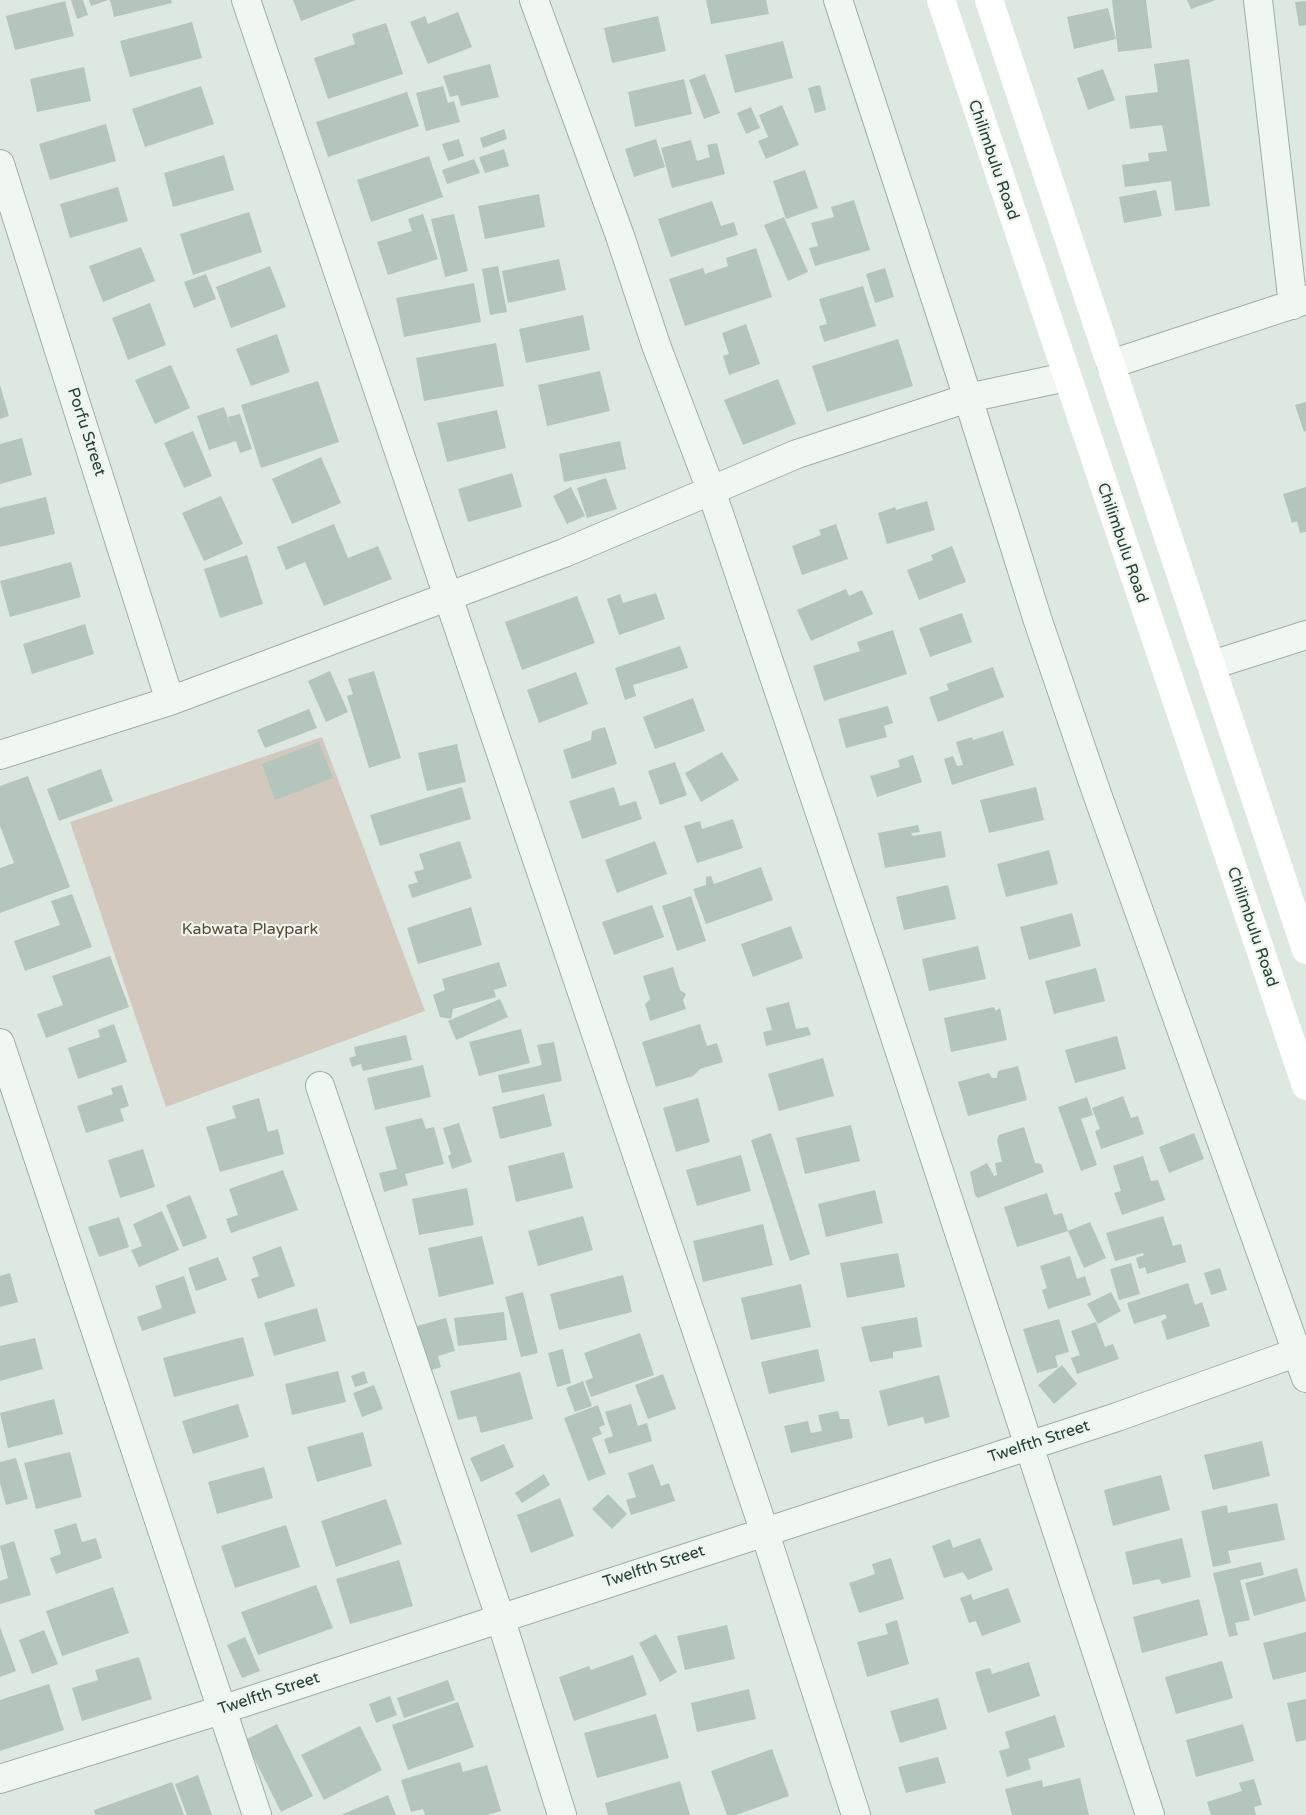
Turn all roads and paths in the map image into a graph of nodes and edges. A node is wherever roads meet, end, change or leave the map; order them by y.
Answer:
1 (246, 0) edge
2 (534, 0) edge
3 (838, 0) edge
4 (941, 0) edge
5 (989, 0) edge
6 (1258, 0) edge
7 (0, 164) edge
8 (1299, 303) edge
9 (1111, 364) junction
10 (1066, 377) junction
11 (968, 398) junction
12 (711, 490) junction
13 (448, 596) junction
14 (1306, 635) edge
15 (1212, 665) junction
16 (170, 700) junction
17 (0, 755) edge
18 (1306, 950) edge
19 (0, 1043) edge
20 (320, 1086) dead end
21 (1306, 1086) edge
22 (1302, 1351) edge
23 (1306, 1378) edge
24 (1028, 1446) junction
25 (764, 1530) junction
26 (500, 1617) junction
27 (221, 1710) junction
28 (0, 1779) edge
29 (257, 1815) edge
30 (562, 1815) edge
31 (856, 1815) edge
32 (1150, 1815) edge

1 - 13 street
2 - 12 street
3 - 11 street
4 - 10 main road, Chilimbulu Road
5 - 9 main road
6 - 8 street
7 - 16 street, Porfu Street
8 - 9 street
9 - 15 main road
10 - 11 street
10 - 21 main road, Chilimbulu Road
11 - 12 street
11 - 22 street
12 - 13 street
12 - 24 street
13 - 16 street
13 - 25 street
14 - 15 street
15 - 18 main road
16 - 17 street
19 - 27 street
20 - 26 street
22 - 23 street
22 - 24 street, Twelfth Street
24 - 25 street, Twelfth Street
24 - 32 street
25 - 26 street, Twelfth Street
25 - 31 street
26 - 27 street, Twelfth Street
26 - 30 street
27 - 28 street, Twelfth Street
27 - 29 street

